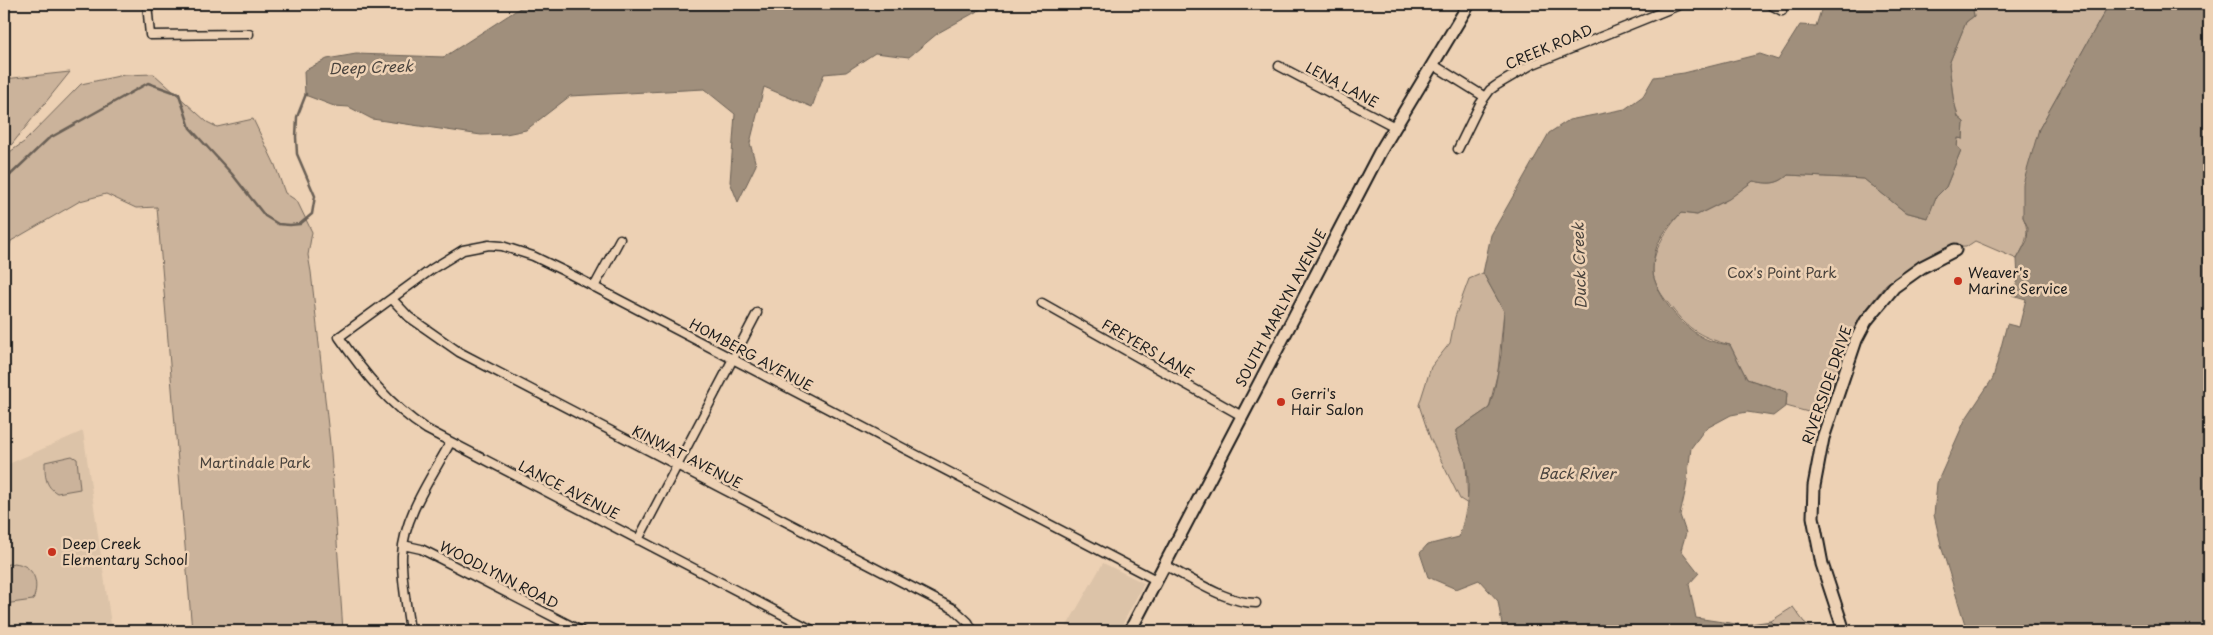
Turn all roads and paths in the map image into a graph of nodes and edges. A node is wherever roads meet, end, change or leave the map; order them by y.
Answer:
1 (147, 4) edge
2 (1470, 4) edge
3 (1682, 4) edge
4 (1769, 4) edge
5 (1782, 11) dead end
6 (249, 34) dead end
7 (1432, 64) junction
8 (1279, 66) dead end
9 (1485, 97) junction
10 (1394, 127) junction
11 (1458, 149) dead end
12 (620, 239) dead end
13 (1955, 250) dead end
14 (594, 287) junction
15 (392, 299) junction
16 (1042, 303) dead end
17 (757, 313) dead end
18 (339, 337) joint
19 (732, 360) junction
20 (1242, 416) junction
21 (450, 442) junction
22 (677, 466) junction
23 (638, 540) junction
24 (403, 545) junction
25 (1164, 564) junction
26 (1156, 580) junction
27 (1256, 603) dead end
28 (410, 631) edge
29 (580, 631) edge
30 (814, 631) edge
31 (973, 631) edge
32 (1130, 631) edge
33 (1844, 631) edge

1 - 6 street
2 - 7 street, SOUTH MARLYN AVENUE
3 - 9 street, CREEK ROAD
4 - 5 street
7 - 9 street
7 - 10 street, SOUTH MARLYN AVENUE
8 - 10 street, LENA LANE
9 - 11 street, CREEK ROAD
10 - 20 street, SOUTH MARLYN AVENUE
12 - 14 street
13 - 33 street, RIVERSIDE DRIVE
14 - 15 street, HOMBERG AVENUE
14 - 19 street, HOMBERG AVENUE
15 - 18 street, HOMBERG AVENUE
15 - 22 street, KINWAT AVENUE
16 - 20 street, FREYERS LANE
17 - 19 street
18 - 21 street, LANCE AVENUE
19 - 22 street
19 - 26 street, HOMBERG AVENUE
20 - 25 street, SOUTH MARLYN AVENUE
21 - 23 street, LANCE AVENUE
21 - 24 street
22 - 23 street
22 - 31 street, KINWAT AVENUE
23 - 30 street, LANCE AVENUE
24 - 28 street
24 - 29 street, WOODLYNN ROAD
25 - 26 street, SOUTH MARLYN AVENUE
25 - 27 street
26 - 32 street, SOUTH MARLYN AVENUE

